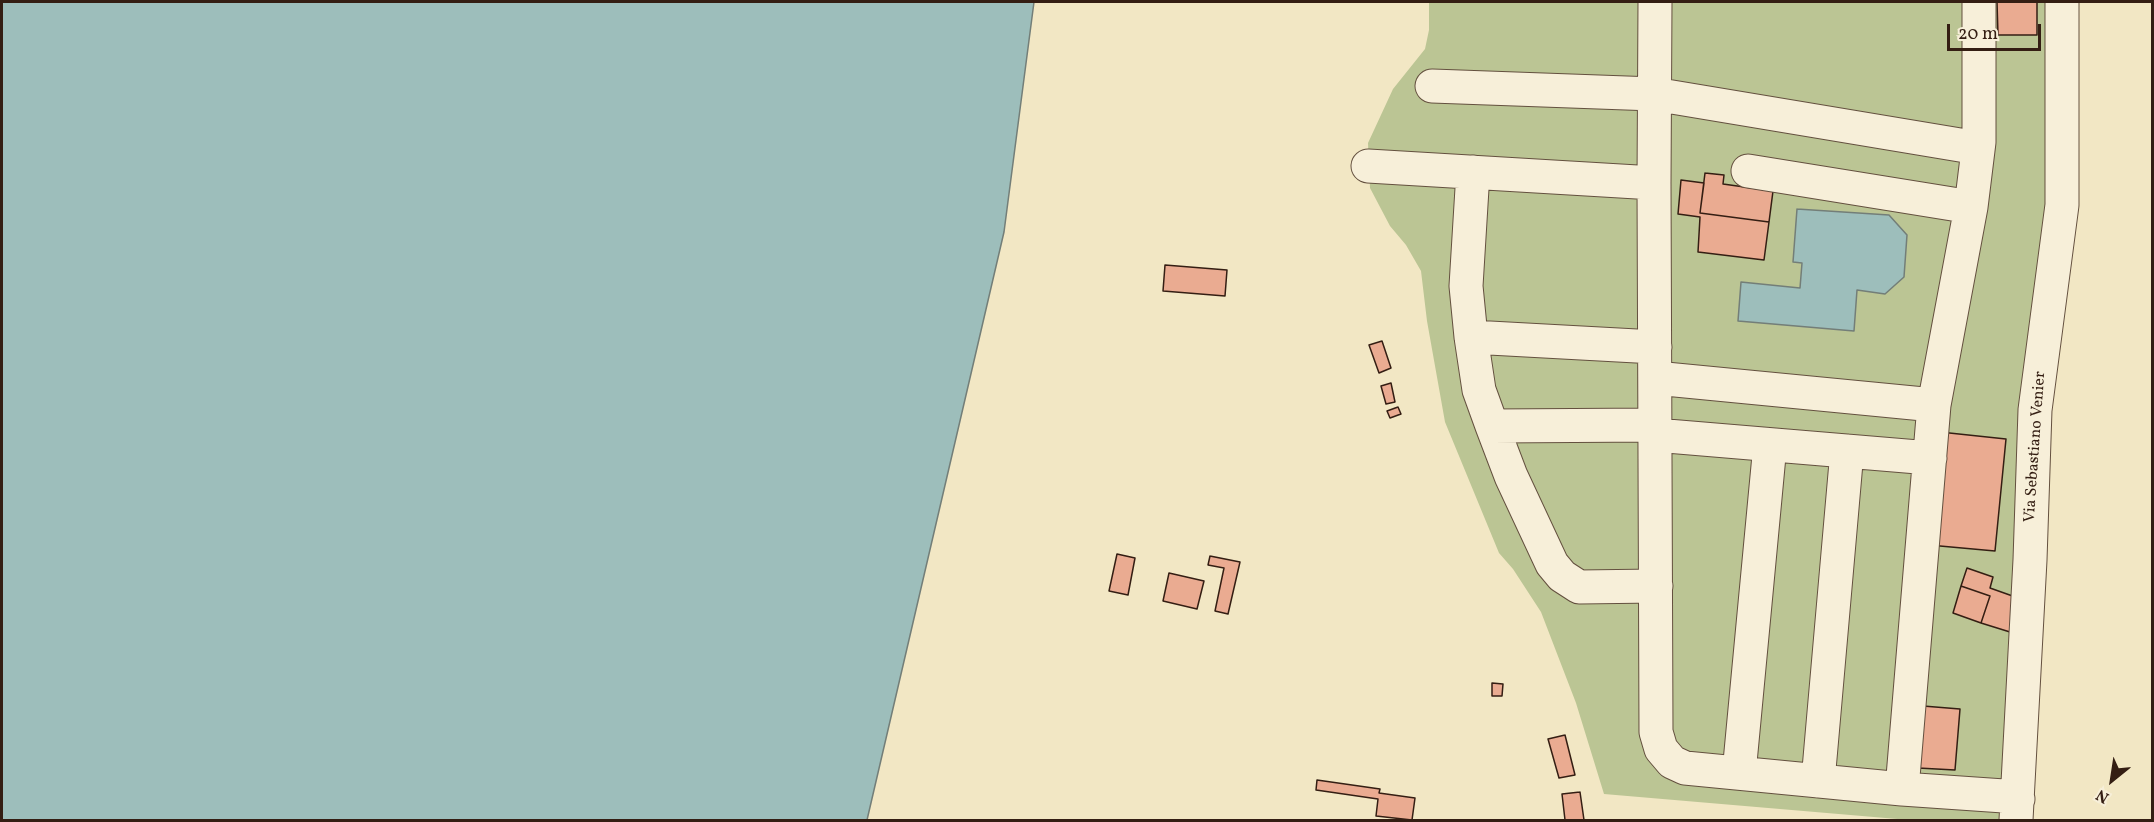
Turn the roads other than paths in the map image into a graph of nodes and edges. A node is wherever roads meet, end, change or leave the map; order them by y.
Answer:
1 (1655, 2) edge
2 (1979, 2) edge
3 (2062, 2) edge
4 (1432, 86) dead end
5 (1654, 94) junction
6 (1978, 148) junction
7 (1368, 166) dead end
8 (1748, 171) dead end
9 (1473, 172) junction
10 (1654, 183) junction
11 (1971, 207) junction
12 (1471, 337) junction
13 (1655, 362) junction
14 (1934, 405) junction
15 (1492, 426) junction
16 (1655, 430) junction
17 (1770, 445) junction
18 (1847, 451) junction
19 (1930, 458) junction
20 (1656, 586) junction
21 (1739, 773) junction
22 (1818, 781) junction
23 (1902, 789) junction
24 (2017, 810) edge

1 - 5 street
2 - 6 street
3 - 24 street, Via Sebastiano Venier
4 - 5 street
5 - 6 street
5 - 10 street
6 - 11 street
7 - 9 street
8 - 11 street
9 - 10 street
9 - 12 street
10 - 13 street
11 - 14 street
12 - 13 street
12 - 15 street
13 - 14 street
13 - 16 street
14 - 19 street
15 - 16 street
15 - 20 street
16 - 17 street
16 - 20 street
17 - 18 street
17 - 21 street
18 - 19 street
18 - 22 street
19 - 23 street
20 - 21 street
21 - 22 street
22 - 23 street
23 - 24 street

